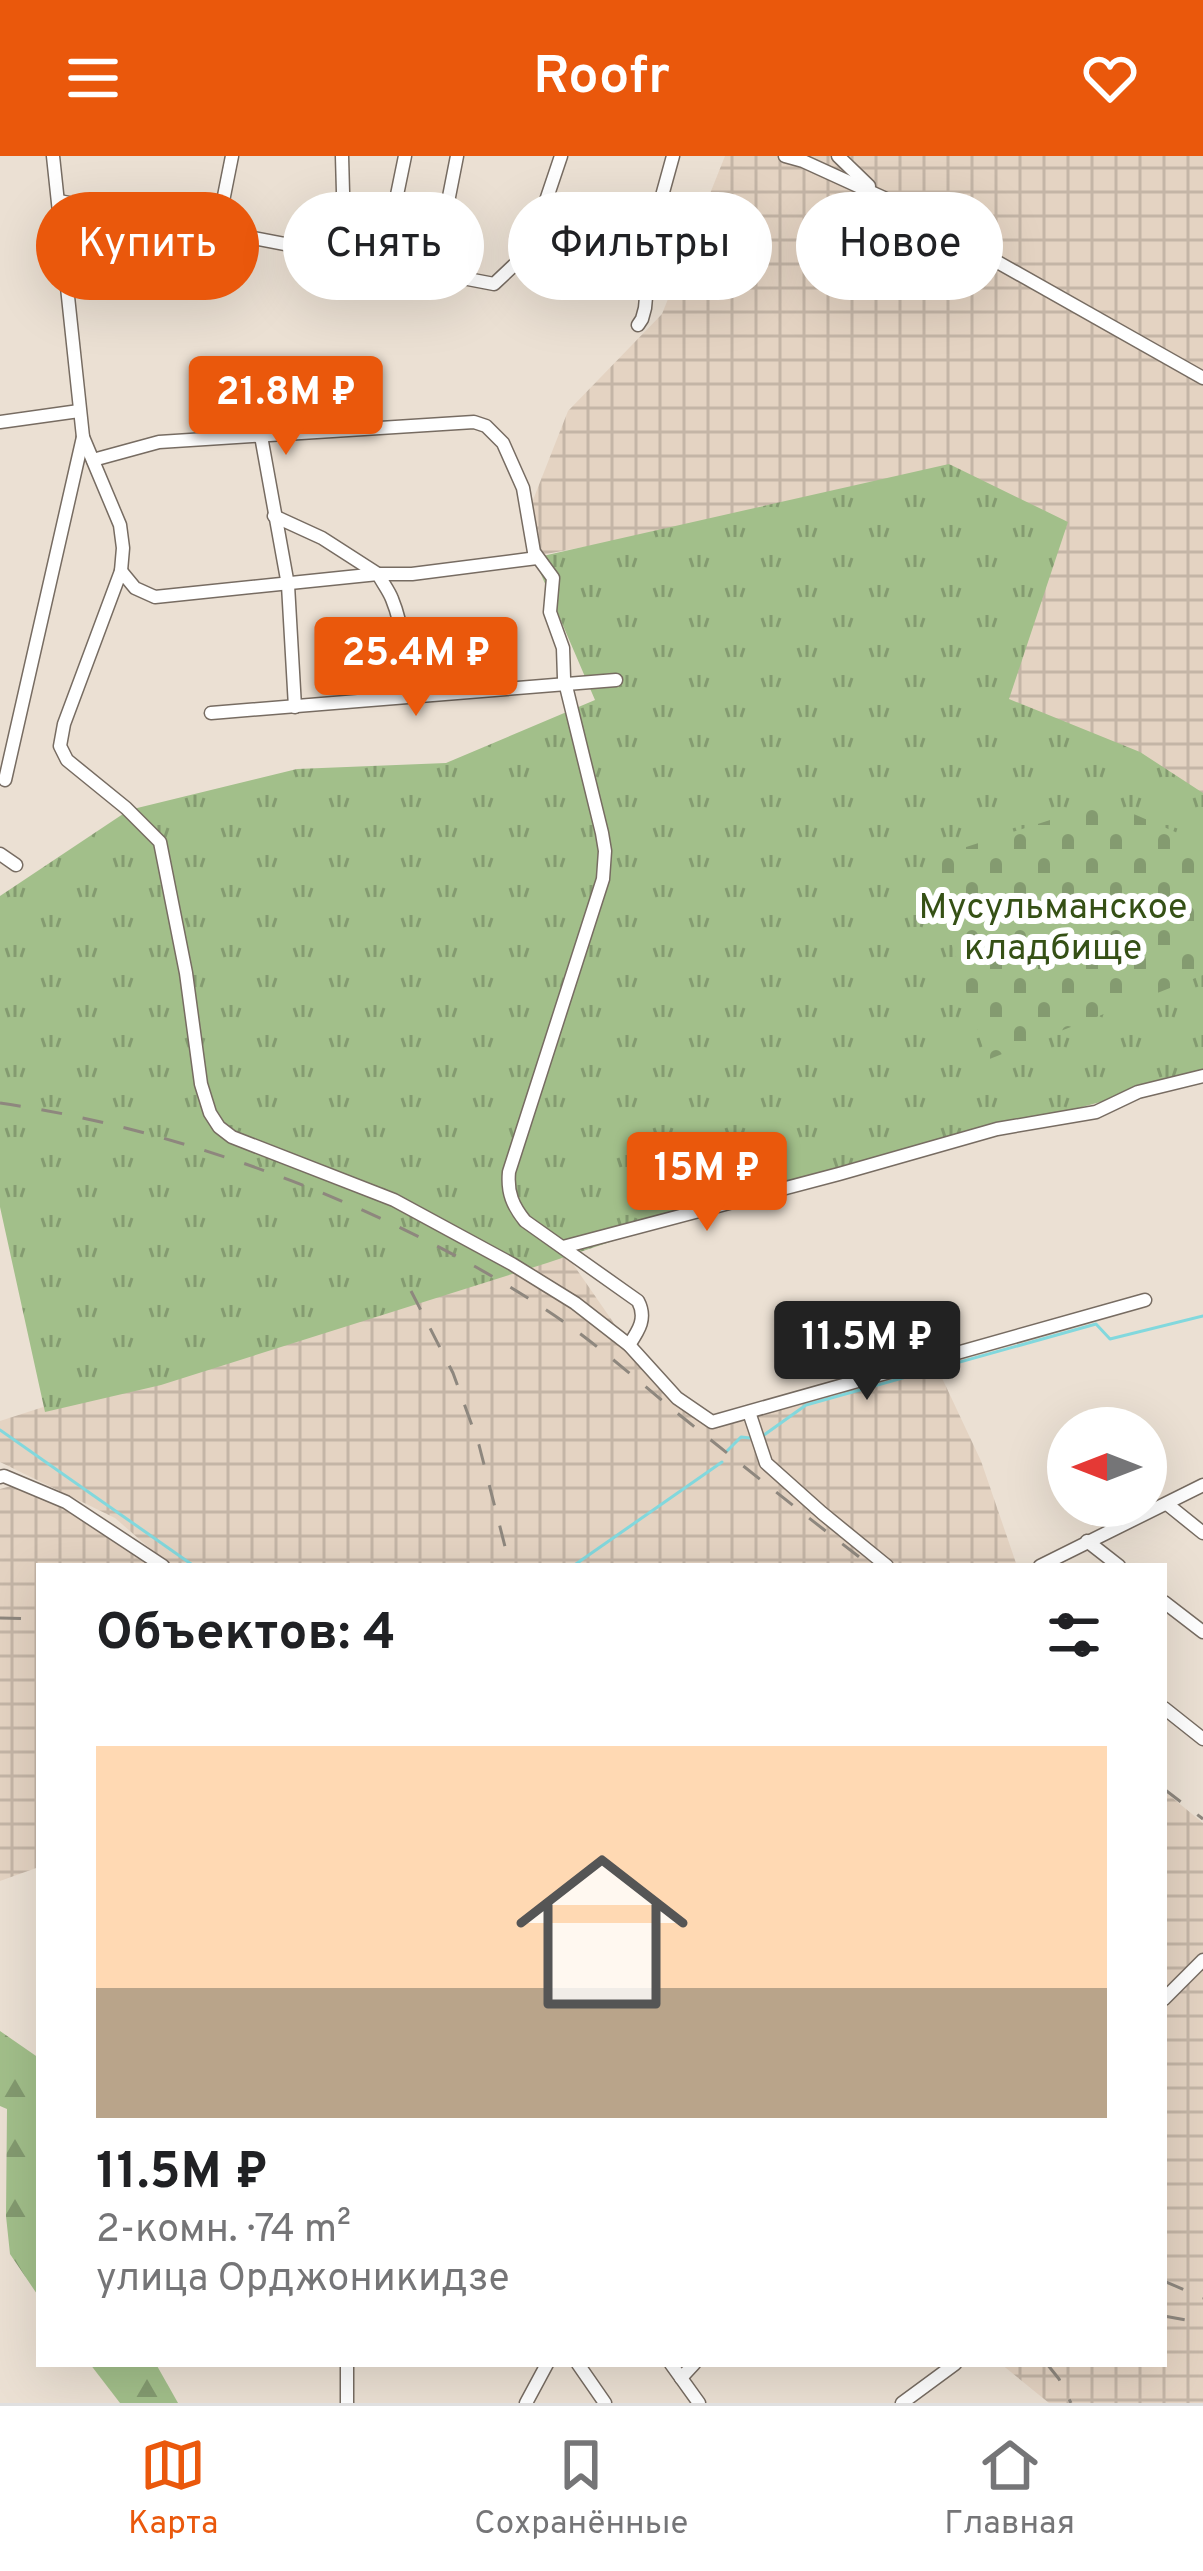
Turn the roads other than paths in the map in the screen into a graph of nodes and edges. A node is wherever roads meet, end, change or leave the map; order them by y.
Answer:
1 (52, 156) edge
2 (232, 156) edge
3 (342, 156) edge
4 (405, 156) edge
5 (457, 156) edge
6 (561, 156) edge
7 (673, 156) edge
8 (785, 156) edge
9 (838, 156) edge
10 (58, 192) edge
11 (225, 192) edge
12 (343, 192) edge
13 (398, 192) edge
14 (450, 192) edge
15 (871, 192) edge
16 (877, 192) edge
17 (1003, 265) edge
18 (484, 282) edge
19 (68, 300) edge
20 (638, 325) dead end
21 (1203, 378) edge
22 (79, 411) junction
23 (0, 422) edge
24 (261, 436) junction
25 (83, 437) junction
26 (93, 460) junction
27 (274, 516) junction
28 (537, 558) junction
29 (121, 571) junction
30 (377, 574) junction
31 (412, 574) junction
32 (288, 585) junction
33 (393, 601) junction
34 (616, 680) dead end
35 (566, 684) junction
36 (404, 696) junction
37 (296, 707) junction
38 (211, 713) dead end
39 (5, 780) dead end
40 (0, 854) edge
41 (16, 865) dead end
42 (1203, 1076) edge
43 (563, 1247) junction
44 (1145, 1300) dead end
45 (629, 1345) junction
46 (749, 1412) junction
47 (1, 1473) edge
48 (1203, 1485) edge
49 (1167, 1504) joint
50 (1117, 1527) edge
51 (1203, 1533) edge
52 (1087, 1541) junction
53 (158, 1563) edge
54 (883, 1563) edge
55 (1046, 1563) edge
56 (1115, 1563) edge
57 (1167, 1604) edge
58 (1203, 1632) edge
59 (1167, 1710) edge
60 (1203, 1739) edge
61 (1203, 1960) edge
62 (1167, 1996) edge
63 (347, 2367) edge
64 (545, 2367) edge
65 (580, 2367) edge
66 (673, 2367) edge
67 (691, 2367) edge
68 (951, 2367) edge
69 (681, 2378) junction
70 (347, 2403) edge
71 (526, 2403) edge
72 (605, 2403) edge
73 (699, 2403) edge
74 (902, 2403) edge

1 - 10 street
2 - 11 street
3 - 12 street
4 - 13 street
5 - 14 street
6 - 18 street
7 - 20 street
8 - 15 street
9 - 16 street
17 - 21 street
19 - 22 street
22 - 23 street
22 - 25 street
24 - 26 street
24 - 27 street
24 - 28 street
25 - 26 street
25 - 39 street
26 - 29 street
27 - 30 street
27 - 32 street
28 - 31 street
28 - 35 street
29 - 32 street
29 - 45 street
30 - 31 street
30 - 32 street
30 - 33 street
31 - 33 street
32 - 37 street
33 - 36 street
34 - 35 street
35 - 36 street
35 - 43 street
36 - 37 street
37 - 38 street
40 - 41 street
42 - 43 street
43 - 45 street
44 - 46 street
45 - 46 street
46 - 54 street
47 - 53 street
48 - 49 street
49 - 51 street
50 - 52 street
52 - 55 street
52 - 56 street
57 - 58 street
59 - 60 street
61 - 62 street
63 - 70 street
64 - 71 street
65 - 72 street
66 - 69 street
67 - 69 street
68 - 74 street
69 - 73 street

